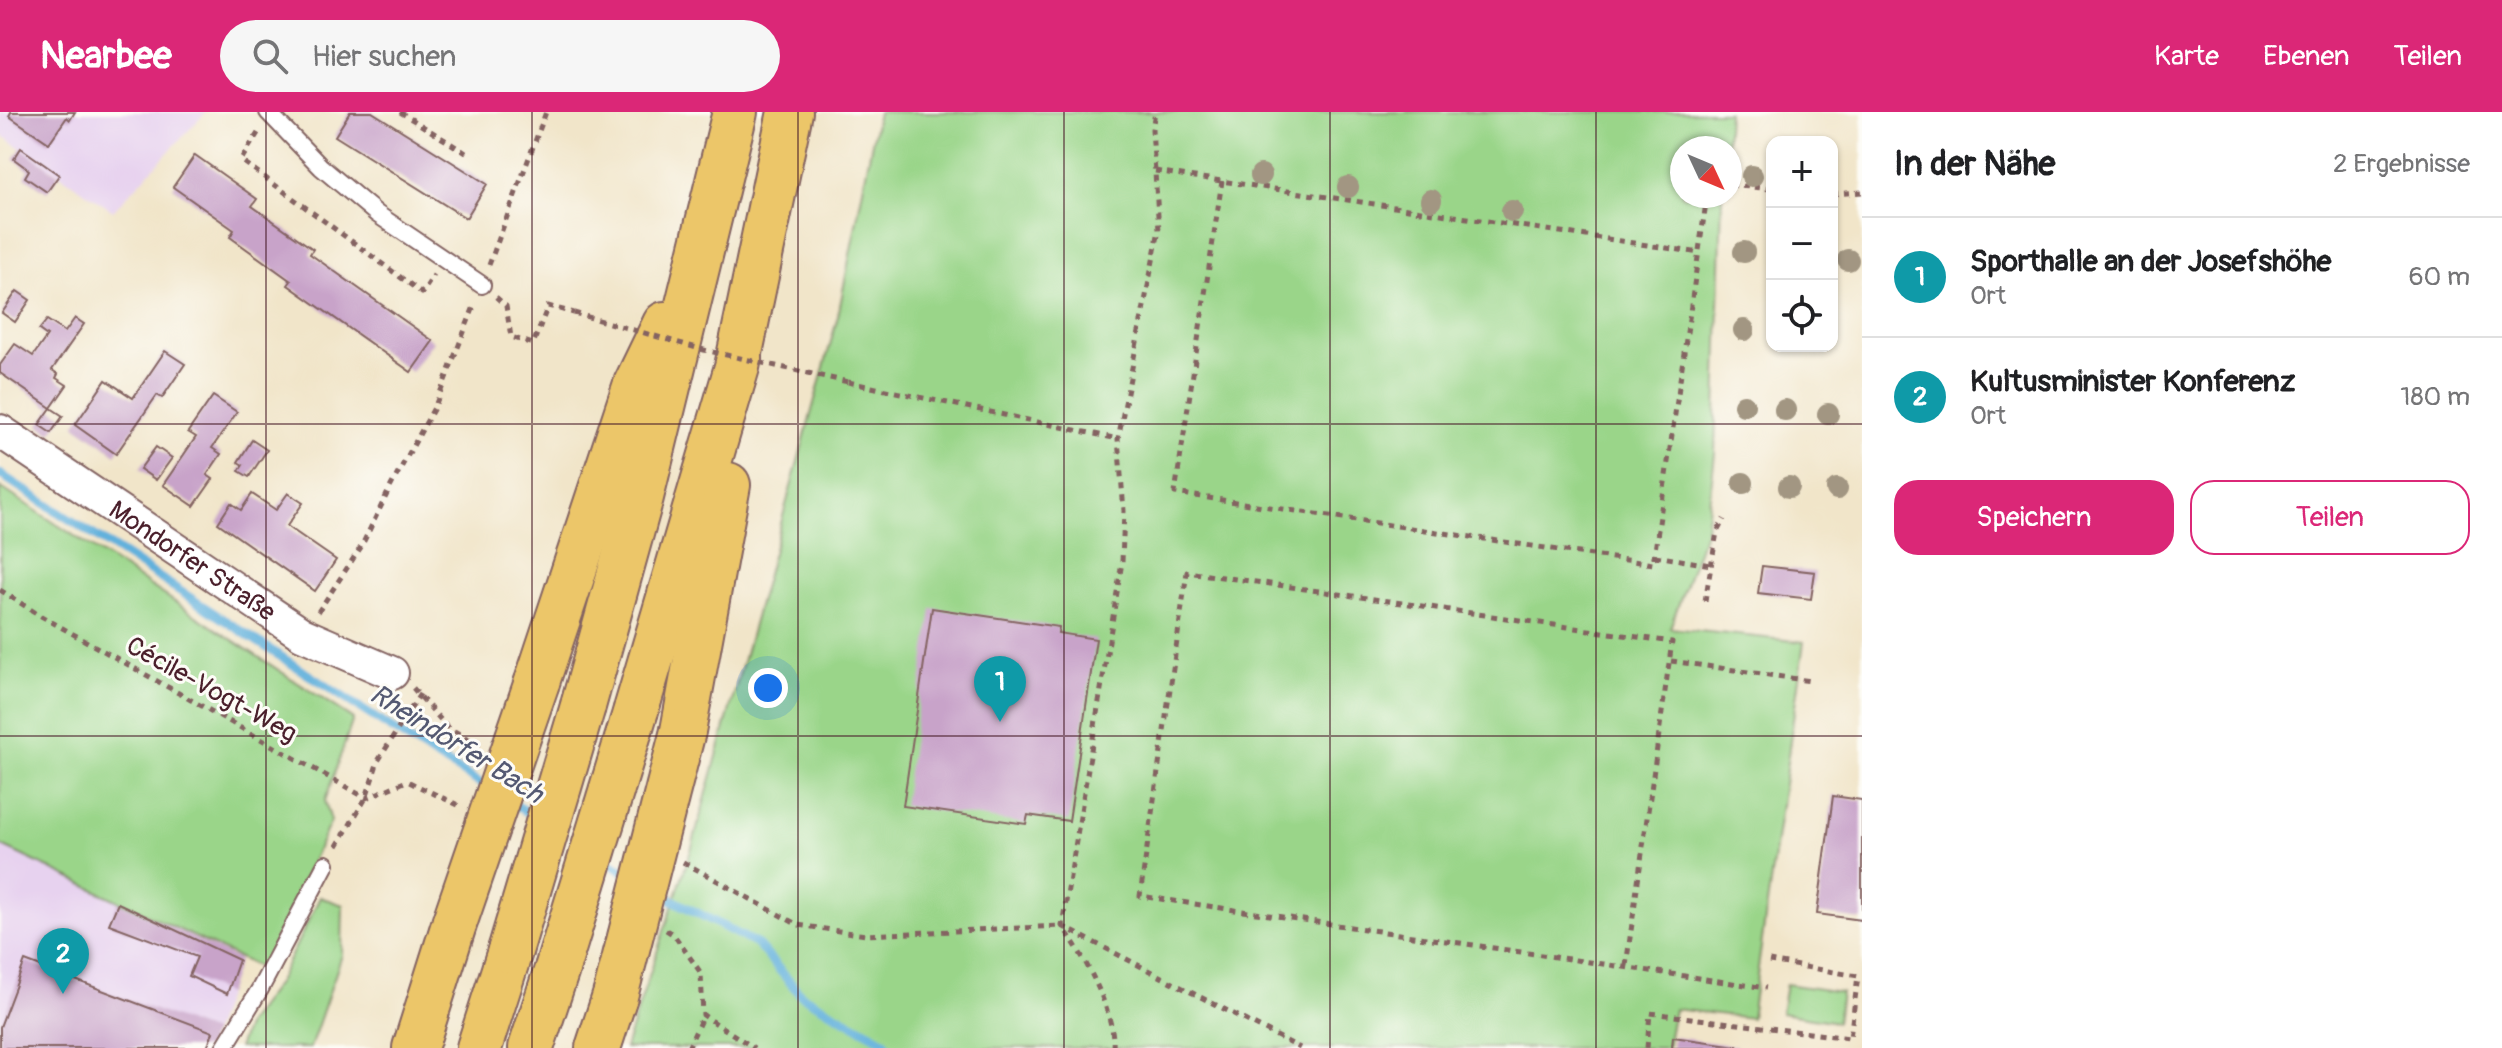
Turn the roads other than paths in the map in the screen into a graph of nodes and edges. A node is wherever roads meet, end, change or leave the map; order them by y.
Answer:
1 (735, 112) edge
2 (790, 112) edge
3 (269, 113) edge
4 (705, 242) junction
5 (482, 285) road end
6 (737, 367) junction
7 (0, 431) edge
8 (392, 673) dead end
9 (326, 864) road end
10 (224, 1048) edge
11 (415, 1048) edge
12 (479, 1048) edge
13 (531, 1048) edge
14 (598, 1048) edge

1 - 4 highway
2 - 6 highway
3 - 5 lane
4 - 11 highway, bridge
4 - 12 highway, bridge
6 - 13 highway, bridge
6 - 14 highway, bridge
7 - 8 street, Mondorfer Straße
9 - 10 lane

